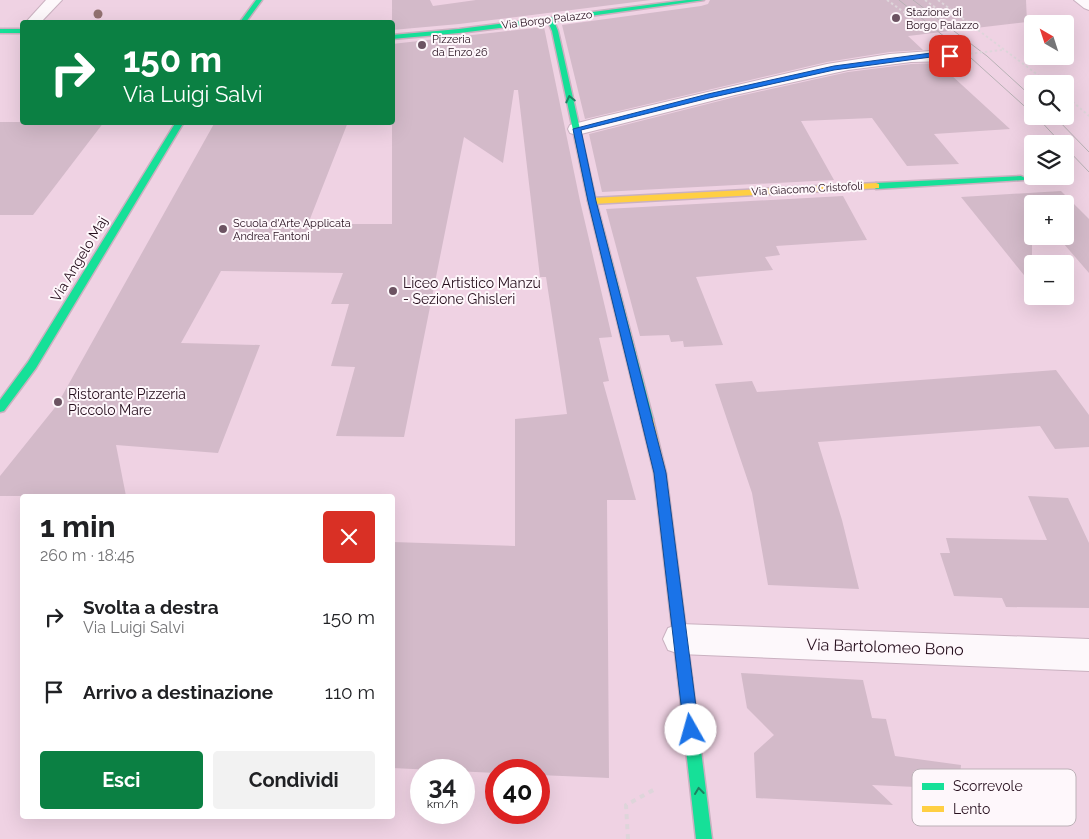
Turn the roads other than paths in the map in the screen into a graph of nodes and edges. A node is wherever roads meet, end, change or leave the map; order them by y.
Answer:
1 (55, 0) edge
2 (259, 0) edge
3 (701, 0) edge
4 (1080, 0) edge
5 (1089, 5) edge
6 (550, 19) junction
7 (35, 20) edge
8 (244, 20) edge
9 (0, 31) edge
10 (20, 31) edge
11 (395, 37) edge
12 (950, 56) road end
13 (178, 125) edge
14 (577, 129) junction
15 (1021, 178) dead end
16 (592, 201) junction
17 (0, 408) edge
18 (680, 639) junction
19 (1089, 655) edge
20 (704, 839) edge

1 - 7 street
2 - 8 street
3 - 6 street, Via Borgo Palazzo
4 - 5 street
6 - 11 street, Via Borgo Palazzo
14 -> 6 street
9 - 10 street
12 - 14 street
13 - 17 street, Via Angelo Maj
14 - 16 street
15 - 16 street, Via Giacomo Cristofoli
16 - 18 street
18 - 19 street, Via Bartolomeo Bono
20 -> 18 street

